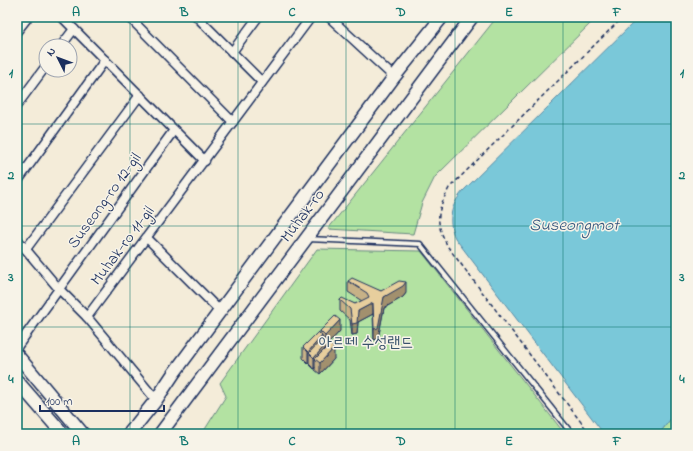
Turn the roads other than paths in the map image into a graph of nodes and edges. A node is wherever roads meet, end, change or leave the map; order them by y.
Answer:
1 (28, 17) edge
2 (62, 17) edge
3 (129, 17) edge
4 (198, 17) edge
5 (258, 17) edge
6 (310, 17) edge
7 (329, 17) edge
8 (442, 17) edge
9 (472, 17) edge
10 (74, 29) junction
11 (17, 31) edge
12 (67, 38) edge
13 (232, 52) junction
14 (105, 60) junction
15 (38, 77) edge
16 (394, 77) junction
17 (262, 82) junction
18 (140, 95) junction
19 (17, 105) edge
20 (233, 122) junction
21 (174, 130) junction
22 (205, 161) junction
23 (17, 182) edge
24 (147, 238) junction
25 (17, 239) edge
26 (306, 239) junction
27 (26, 249) junction
28 (59, 289) junction
29 (221, 312) junction
30 (87, 317) junction
31 (17, 347) edge
32 (17, 355) edge
33 (17, 381) edge
34 (156, 400) junction
35 (63, 434) edge
36 (83, 434) edge
37 (129, 434) edge
38 (160, 434) edge
39 (572, 434) edge

1 - 11 street
2 - 10 street
3 - 20 street
4 - 13 street
5 - 13 street
6 - 17 street, Muhak-ro 11-gil
7 - 16 street
8 - 16 main road, Muhak-ro
9 - 26 main road, Muhak-ro
10 - 12 street
10 - 14 street
13 - 17 street
14 - 18 street
14 - 23 street
15 - 19 street
16 - 29 main road, Muhak-ro
17 - 20 street, Muhak-ro 11-gil
18 - 21 street
18 - 27 street
20 - 22 street, Muhak-ro 11-gil
21 - 22 street
21 - 28 street, Suseong-ro 12-gil
22 - 24 street, Muhak-ro 11-gil
24 - 29 street
24 - 30 street, Muhak-ro 11-gil
25 - 27 street
26 - 38 main road, Muhak-ro
26 - 39 lane
27 - 28 street
28 - 30 street
28 - 31 street, Suseong-ro 12-gil
29 - 34 main road, Muhak-ro
30 - 34 street
32 - 36 main road
33 - 35 main road
34 - 37 main road, Muhak-ro

